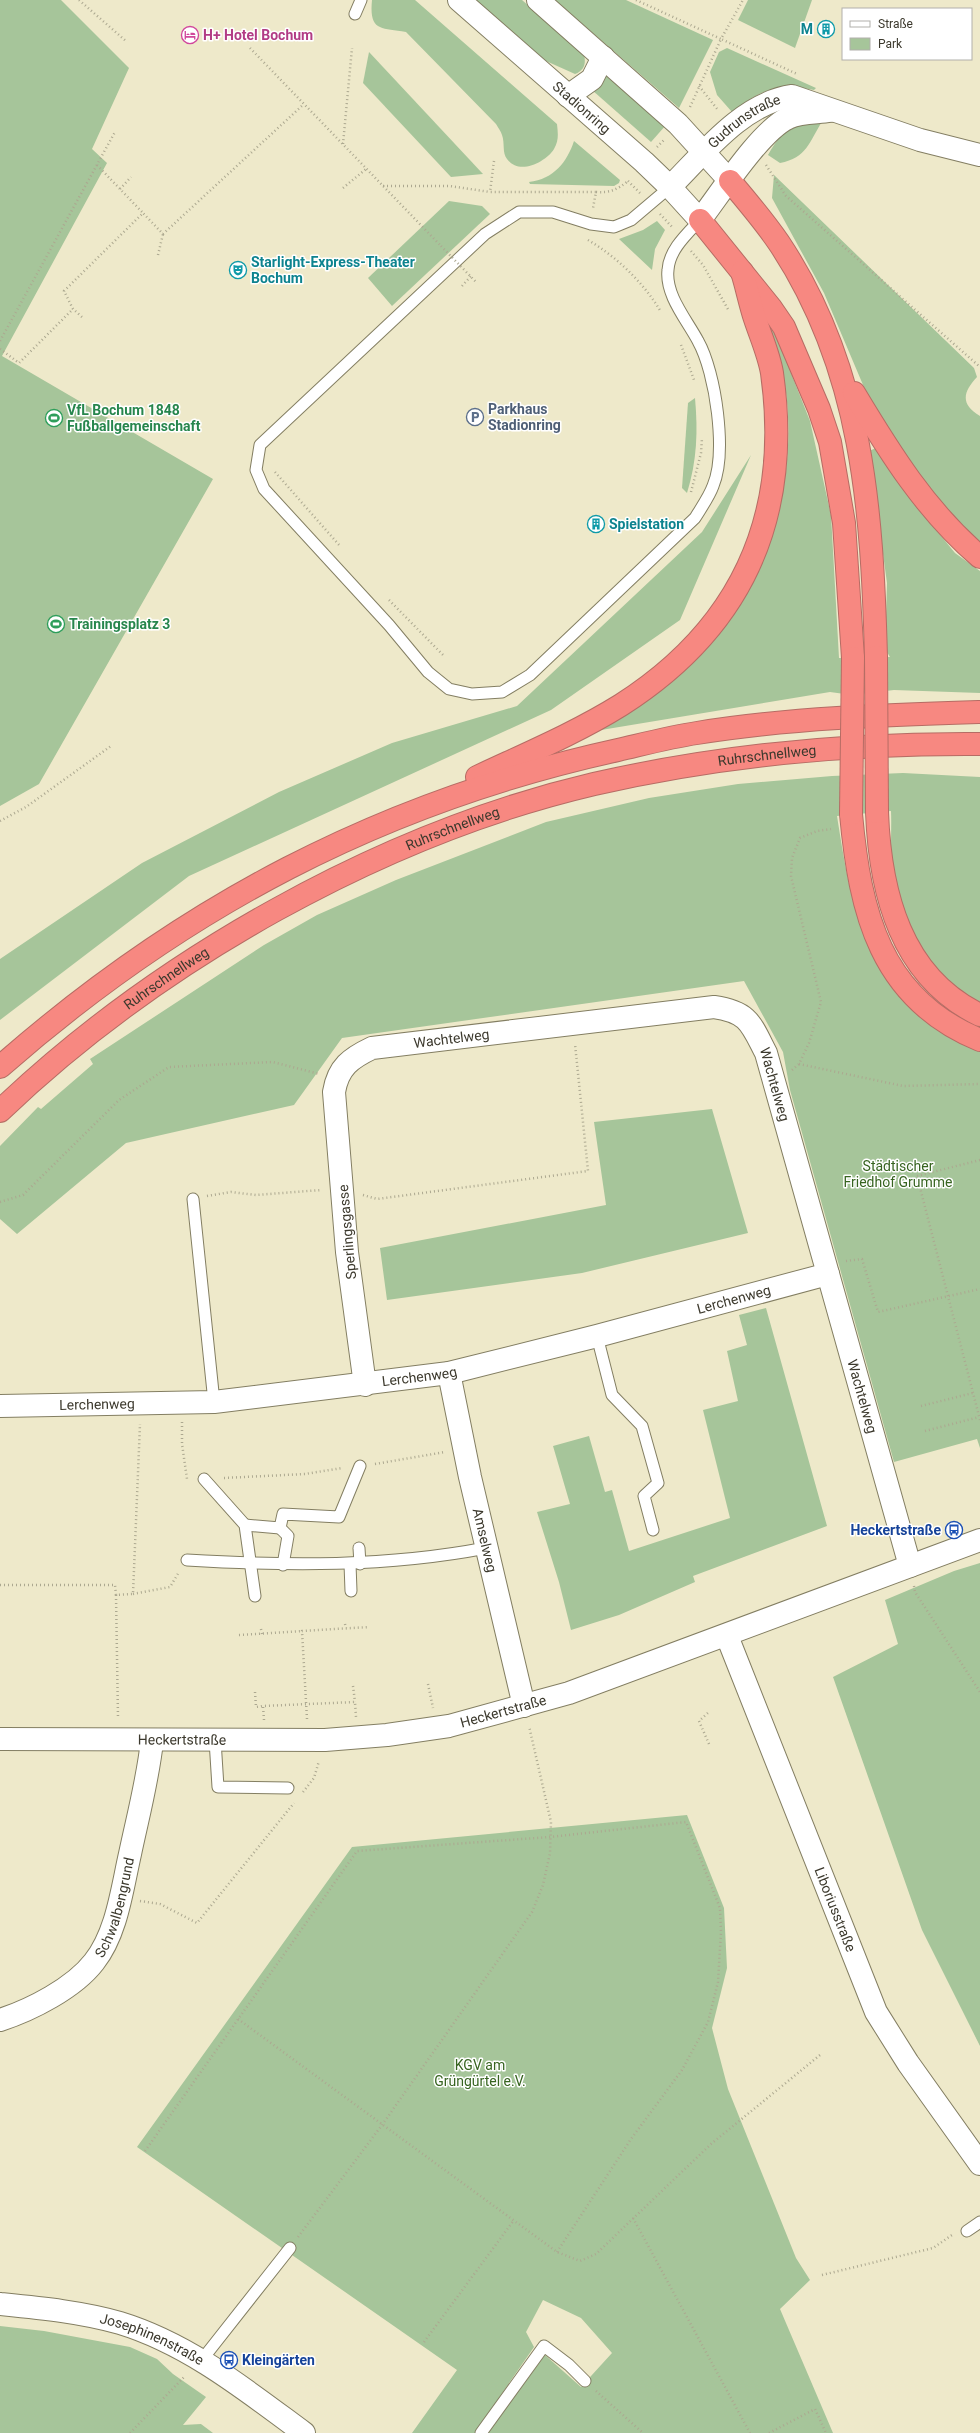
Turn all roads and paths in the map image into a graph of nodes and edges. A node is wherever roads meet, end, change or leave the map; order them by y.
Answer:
1 (79, 0) edge
2 (361, 0) edge
3 (459, 0) edge
4 (538, 0) edge
5 (636, 0) edge
6 (743, 0) edge
7 (355, 14) dead end
8 (721, 39) junction
9 (127, 42) dead end
10 (250, 48) dead end
11 (352, 48) dead end
12 (603, 57) junction
13 (798, 75) dead end
14 (699, 86) junction
15 (568, 96) junction
16 (304, 104) junction
17 (835, 111) junction
18 (678, 124) junction
19 (732, 127) junction
20 (115, 132) dead end
21 (343, 145) junction
22 (753, 149) junction
23 (704, 152) junction
24 (980, 155) edge
25 (644, 162) junction
26 (97, 164) junction
27 (366, 169) junction
28 (131, 177) dead end
29 (730, 181) junction
30 (383, 186) junction
31 (670, 187) junction
32 (343, 188) dead end
33 (120, 189) junction
34 (490, 192) dead end
35 (596, 192) dead end
36 (143, 213) junction
37 (700, 220) junction
38 (163, 234) junction
39 (583, 238) dead end
40 (158, 255) dead end
41 (470, 265) dead end
42 (742, 272) junction
43 (458, 276) dead end
44 (471, 276) junction
45 (477, 283) dead end
46 (462, 286) dead end
47 (74, 309) junction
48 (663, 315) dead end
49 (82, 317) dead end
50 (677, 339) dead end
51 (0, 341) edge
52 (0, 349) edge
53 (980, 367) edge
54 (841, 372) junction
55 (695, 383) dead end
56 (702, 434) dead end
57 (273, 470) dead end
58 (690, 495) dead end
59 (343, 550) dead end
60 (980, 557) edge
61 (384, 594) dead end
62 (445, 657) dead end
63 (980, 712) edge
64 (980, 744) edge
65 (111, 746) dead end
66 (0, 821) edge
67 (845, 822) junction
68 (362, 831) junction
69 (980, 1015) edge
70 (573, 1026) junction
71 (980, 1040) edge
72 (799, 1064) junction
73 (0, 1067) edge
74 (336, 1078) junction
75 (775, 1084) junction
76 (980, 1084) edge
77 (0, 1111) edge
78 (980, 1160) edge
79 (343, 1188) junction
80 (193, 1198) joint
81 (0, 1202) edge
82 (827, 1270) junction
83 (980, 1288) edge
84 (947, 1297) junction
85 (597, 1336) junction
86 (449, 1373) junction
87 (365, 1385) junction
88 (973, 1393) junction
89 (214, 1402) junction
90 (140, 1404) junction
91 (182, 1404) junction
92 (0, 1406) edge
93 (921, 1406) dead end
94 (980, 1418) edge
95 (925, 1431) dead end
96 (465, 1449) junction
97 (360, 1466) junction
98 (204, 1479) junction
99 (245, 1525) junction
100 (280, 1528) junction
101 (653, 1530) dead end
102 (980, 1540) edge
103 (359, 1548) dead end
104 (486, 1548) junction
105 (187, 1560) joint
106 (252, 1564) junction
107 (355, 1564) junction
108 (283, 1565) junction
109 (910, 1566) junction
110 (0, 1585) edge
111 (351, 1590) dead end
112 (133, 1594) junction
113 (116, 1595) junction
114 (255, 1596) dead end
115 (345, 1624) dead end
116 (369, 1627) dead end
117 (261, 1628) dead end
118 (346, 1628) junction
119 (302, 1631) junction
120 (262, 1634) junction
121 (239, 1635) dead end
122 (727, 1636) junction
123 (353, 1686) dead end
124 (255, 1692) dead end
125 (980, 1692) edge
126 (355, 1702) junction
127 (306, 1704) junction
128 (263, 1706) junction
129 (524, 1706) junction
130 (709, 1712) dead end
131 (358, 1737) junction
132 (0, 1739) edge
133 (119, 1740) junction
134 (215, 1740) junction
135 (266, 1740) junction
136 (316, 1740) junction
137 (152, 1741) junction
138 (709, 1744) dead end
139 (288, 1788) dead end
140 (299, 1796) dead end
141 (294, 1802) dead end
142 (550, 1837) junction
143 (120, 1898) junction
144 (238, 2019) junction
145 (0, 2020) edge
146 (820, 2055) dead end
147 (382, 2125) junction
148 (145, 2151) dead end
149 (980, 2164) edge
150 (633, 2218) junction
151 (514, 2220) junction
152 (980, 2222) edge
153 (961, 2231) joint
154 (290, 2248) joint
155 (557, 2252) junction
156 (822, 2275) dead end
157 (0, 2304) edge
158 (424, 2342) dead end
159 (201, 2361) junction
160 (584, 2381) joint
161 (130, 2433) edge
162 (304, 2433) edge
163 (481, 2433) edge
164 (643, 2433) edge
165 (750, 2433) edge
166 (769, 2433) edge
167 (826, 2433) edge

1 - 9 path
2 - 7 lane
3 - 15 street, Stadionring
4 - 12 street
5 - 8 path
6 - 8 path
8 - 13 path
8 - 14 path
10 - 16 path
11 - 21 path
12 - 15 street
12 - 18 street
14 - 18 path
14 - 19 path
15 - 25 street, Stadionring
16 - 21 path
16 - 38 path
17 - 19 street, Gudrunstraße
17 - 22 street, Gudrunstraße
17 - 24 street, Gudrunstraße
18 - 23 street
18 - 25 path
19 - 23 street, Gudrunstraße
20 - 26 path
21 - 27 path
22 - 29 street, Gudrunstraße
22 - 53 path
23 - 29 street
23 - 31 street, Gudrunstraße
25 - 31 street, Stadionring
25 - 35 path
26 - 33 path
26 - 51 path
27 - 30 path
27 - 32 path
28 - 33 path
29 - 37 street, Gudrunstraße
29 - 54 highway
30 - 34 path
30 - 44 path, bridge
31 - 37 street, Stadionring
31 - 37 lane
33 - 36 path
36 - 38 path
36 - 47 path
37 - 42 highway
38 - 40 path
39 - 48 path
41 - 43 path
42 - 67 highway, bridge
42 - 68 highway
44 - 45 path, bridge
44 - 46 path
47 - 49 path
47 - 52 path
50 - 55 path
54 - 60 highway
54 - 69 highway, bridge
56 - 58 path
57 - 59 path
61 - 62 path
63 - 68 highway, Ruhrschnellweg
64 - 77 highway, Ruhrschnellweg
65 - 66 path
67 - 71 highway
67 - 72 path
68 - 73 highway, Ruhrschnellweg
70 - 74 street, Wachtelweg
70 - 75 street, Wachtelweg
70 - 79 path
72 - 75 path
72 - 76 path
74 - 79 street, Sperlingsgasse
74 - 81 path
75 - 82 street, Wachtelweg
78 - 84 path
79 - 80 path
79 - 87 street, Sperlingsgasse
80 - 89 lane
82 - 84 path
82 - 85 street, Lerchenweg
82 - 109 street, Wachtelweg
83 - 84 path
84 - 88 path
85 - 86 street, Lerchenweg
85 - 101 lane
86 - 87 street, Lerchenweg
86 - 96 street, Amselweg
87 - 89 street, Lerchenweg
88 - 93 path
88 - 94 path
89 - 91 street, Lerchenweg
90 - 91 street, Lerchenweg
90 - 92 street, Lerchenweg
90 - 112 path
91 - 98 path
94 - 95 path
96 - 97 path
96 - 104 street, Amselweg
97 - 98 path
97 - 100 lane
98 - 99 lane
99 - 100 lane
99 - 106 lane
100 - 108 lane
102 - 109 street, Heckertstraße
103 - 107 lane
104 - 107 lane
104 - 129 street, Amselweg
105 - 106 lane
105 - 112 path
106 - 108 lane
106 - 114 lane
107 - 108 lane
107 - 111 lane
109 - 122 street, Heckertstraße
109 - 125 path
110 - 113 path
112 - 113 path
113 - 133 path
115 - 118 path
116 - 118 path
117 - 120 path
118 - 119 path
119 - 120 path
119 - 127 path
120 - 121 path
122 - 129 street, Heckertstraße
122 - 149 street, Liboriusstraße
123 - 126 path
124 - 128 path
126 - 127 path
126 - 131 path
127 - 128 path
127 - 136 path
128 - 135 path
129 - 131 street, Heckertstraße
129 - 142 path
130 - 138 path
131 - 136 street, Heckertstraße
132 - 133 street, Heckertstraße
133 - 137 street, Heckertstraße
134 - 135 street, Heckertstraße
134 - 137 street, Heckertstraße
134 - 139 lane
135 - 136 street, Heckertstraße
136 - 140 path
137 - 143 street, Schwalbengrund
141 - 143 path
142 - 144 path
142 - 147 path
142 - 155 path
143 - 145 street, Schwalbengrund
144 - 147 path
144 - 148 path
146 - 150 path
147 - 151 path
147 - 154 path
150 - 155 path
150 - 165 path
151 - 155 path
151 - 158 path
152 - 153 lane
153 - 156 path
154 - 159 lane
157 - 159 street, Josephinenstraße
159 - 161 path
159 - 162 street, Josephinenstraße
160 - 163 lane
160 - 164 path
166 - 167 path

